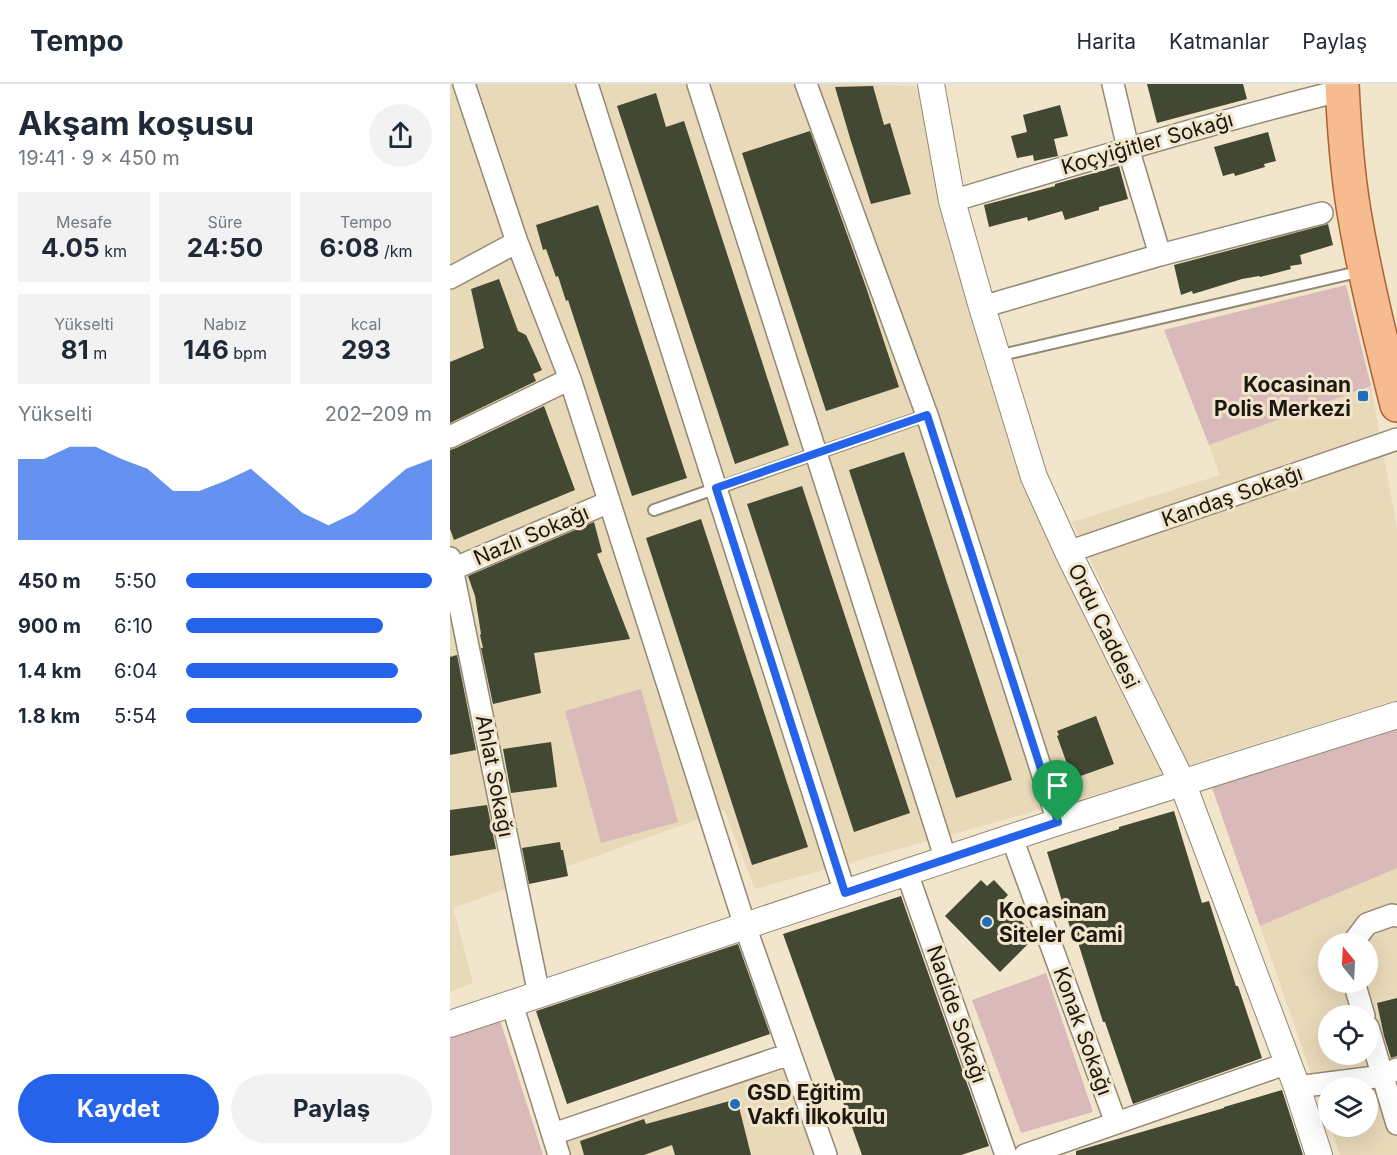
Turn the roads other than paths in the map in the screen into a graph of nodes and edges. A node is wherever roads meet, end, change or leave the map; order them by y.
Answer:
1 (464, 84) edge
2 (587, 84) edge
3 (698, 84) edge
4 (806, 84) edge
5 (931, 84) edge
6 (1113, 84) edge
7 (1342, 87) edge
8 (1128, 148) junction
9 (952, 201) junction
10 (1322, 213) dead end
11 (517, 242) junction
12 (1160, 255) junction
13 (1366, 277) junction
14 (450, 278) edge
15 (1397, 304) edge
16 (982, 307) junction
17 (997, 356) junction
18 (570, 379) junction
19 (1397, 405) edge
20 (927, 415) junction
21 (450, 437) edge
22 (1397, 439) edge
23 (816, 453) junction
24 (716, 488) junction
25 (609, 502) junction
26 (654, 510) dead end
27 (1068, 552) junction
28 (452, 563) edge
29 (1397, 715) edge
30 (1182, 782) junction
31 (1058, 822) junction
32 (1012, 838) junction
33 (946, 860) junction
34 (907, 873) junction
35 (845, 893) junction
36 (1397, 916) edge
37 (745, 926) junction
38 (1360, 933) edge
39 (539, 995) junction
40 (512, 1004) junction
41 (450, 1024) edge
42 (1378, 1047) edge
43 (790, 1054) junction
44 (1288, 1063) junction
45 (1390, 1072) edge
46 (1297, 1087) junction
47 (1116, 1123) junction
48 (1397, 1124) edge
49 (553, 1134) junction
50 (1054, 1150) edge
51 (559, 1155) edge
52 (826, 1155) edge
53 (1006, 1155) edge
54 (1025, 1155) edge
55 (1319, 1155) edge

1 - 11 street
2 - 24 street
3 - 23 street
4 - 20 street
5 - 9 street, Ordu Caddesi
6 - 8 street
7 - 8 street, Koçyiğitler Sokağı
7 - 13 main road
8 - 9 street, Koçyiğitler Sokağı
8 - 12 street
9 - 16 street, Ordu Caddesi
10 - 12 street
11 - 14 street
11 - 18 street
12 - 16 street
13 - 15 main road
13 - 17 lane
13 - 19 main road
16 - 17 street, Ordu Caddesi
17 - 27 street, Ordu Caddesi
18 - 21 street
18 - 25 street
20 - 23 lane
20 - 31 street
22 - 27 street, Kandaş Sokağı
23 - 24 lane
23 - 33 street
24 - 26 lane
24 - 35 street
25 - 28 street, Nazlı Sokağı
25 - 37 street
27 - 30 street, Ordu Caddesi
28 - 39 street, Ahlat Sokağı
29 - 30 street
30 - 31 street
30 - 44 street, Ordu Caddesi
31 - 32 street
32 - 33 street
32 - 47 street, Konak Sokağı
33 - 34 street
34 - 35 street
34 - 53 street, Nadide Sokağı
35 - 37 street
36 - 38 street
37 - 39 street
37 - 43 street
39 - 40 street
40 - 41 street
40 - 49 street
42 - 45 street
43 - 49 street
43 - 52 street
44 - 46 street, Ordu Caddesi
44 - 47 street
45 - 46 street
45 - 48 street
46 - 55 street, Ordu Caddesi
47 - 50 street
49 - 51 street
50 - 54 street

